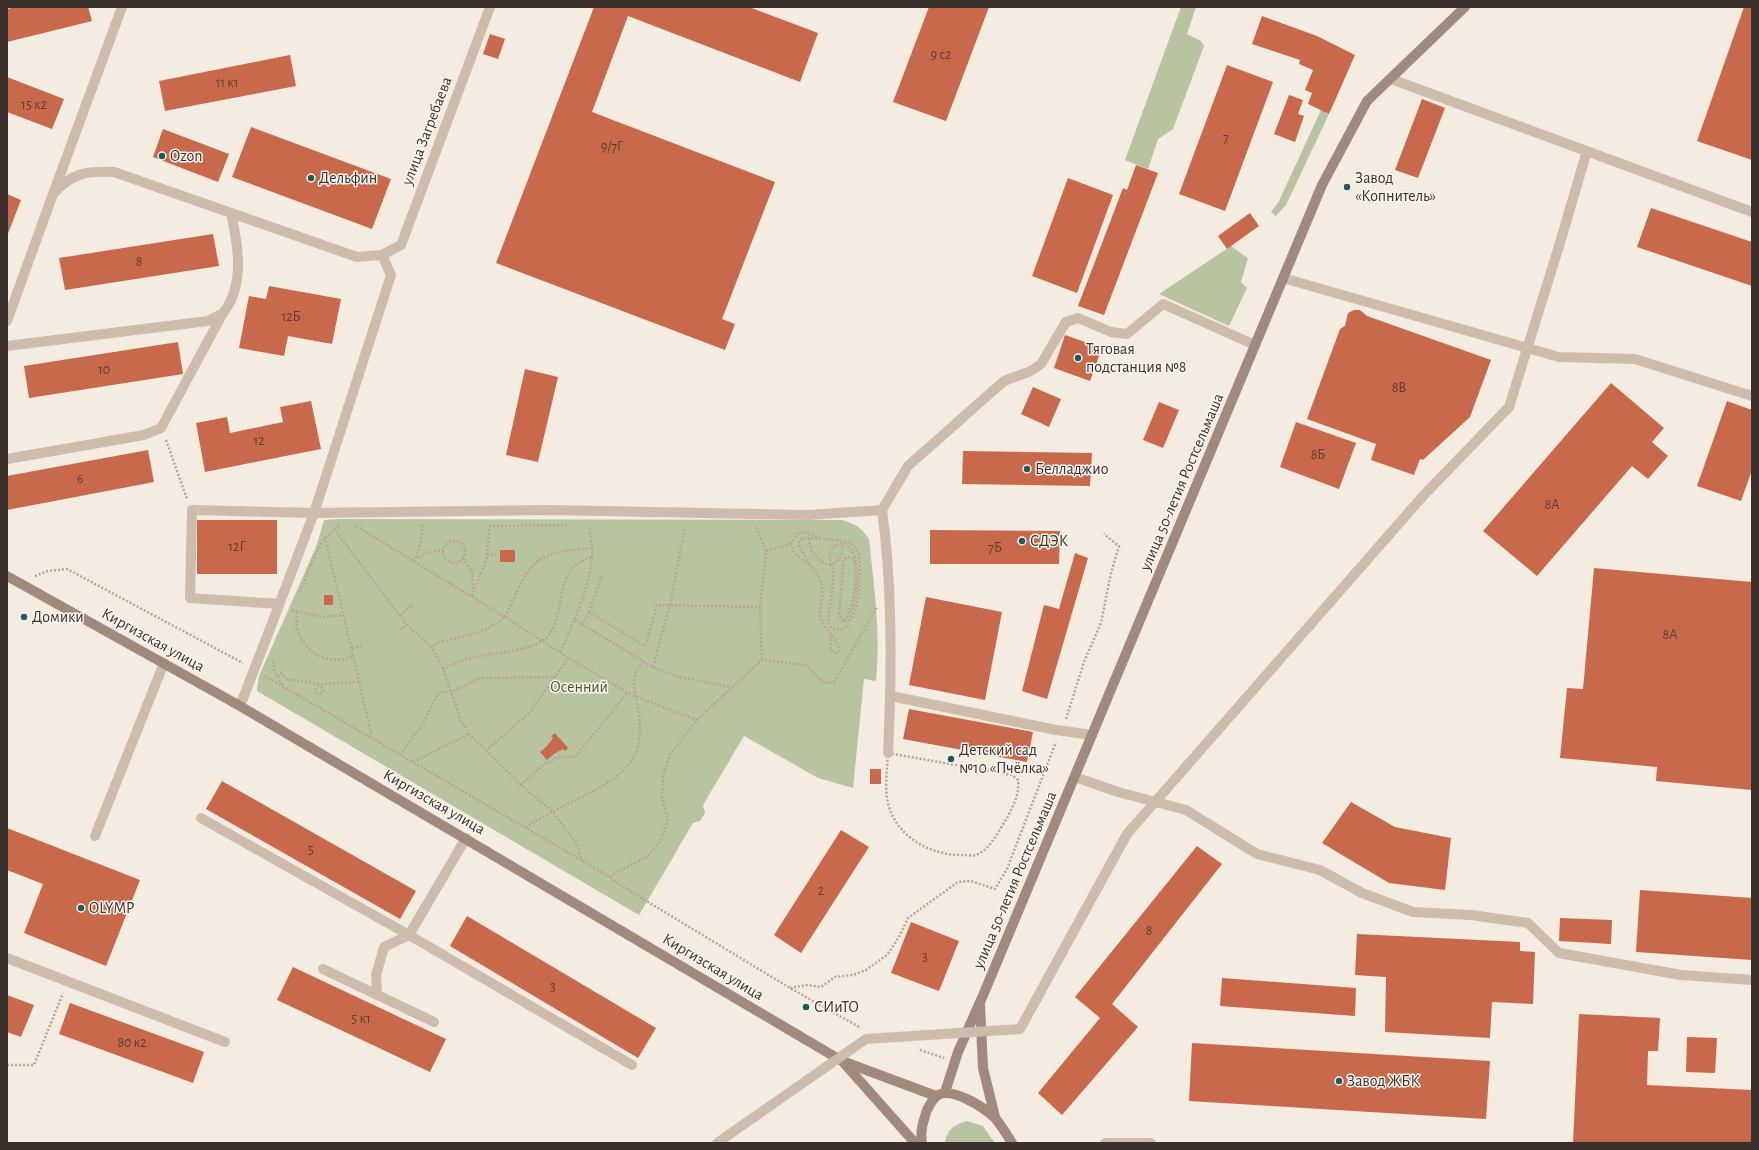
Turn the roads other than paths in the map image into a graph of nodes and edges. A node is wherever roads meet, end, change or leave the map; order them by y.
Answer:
1 (122, 7) edge
2 (490, 7) edge
3 (1465, 7) edge
4 (1391, 78) junction
5 (1587, 151) junction
6 (53, 194) junction
7 (1752, 212) edge
8 (231, 213) junction
9 (382, 255) junction
10 (1283, 278) junction
11 (223, 313) junction
12 (7, 321) edge
13 (1255, 345) junction
14 (7, 346) edge
15 (1752, 396) edge
16 (7, 459) edge
17 (882, 510) junction
18 (314, 513) junction
19 (7, 576) edge
20 (279, 604) junction
21 (164, 663) junction
22 (891, 696) junction
23 (240, 706) junction
24 (1092, 735) junction
25 (888, 752) road end
26 (1074, 777) junction
27 (201, 818) dead end
28 (95, 836) dead end
29 (466, 838) junction
30 (409, 935) junction
31 (7, 958) edge
32 (323, 969) dead end
33 (1752, 980) edge
34 (377, 994) junction
35 (980, 1003) junction
36 (434, 1022) dead end
37 (224, 1042) dead end
38 (842, 1061) junction
39 (632, 1065) dead end
40 (941, 1094) junction
41 (995, 1118) junction
42 (717, 1143) edge
43 (915, 1143) edge
44 (922, 1143) edge
45 (1012, 1143) edge
46 (1105, 1143) edge
47 (1151, 1143) edge

1 - 6 street
2 - 9 street, улица Загребаева
3 - 4 main road, улица 50-летия Ростсельмаша
4 - 5 street
4 - 10 main road, улица 50-летия Ростсельмаша
5 - 7 street
5 - 42 street, bridge
6 - 8 street
6 - 12 street
8 - 9 street
8 - 11 street
9 - 18 street
10 - 13 main road, улица 50-летия Ростсельмаша
10 - 15 street
11 - 14 street
11 - 16 street
13 - 17 street
13 - 24 main road, улица 50-летия Ростсельмаша
17 - 18 street
17 - 22 street
18 - 20 street
18 - 20 street
19 - 21 main road, Киргизская улица
20 - 23 street
21 - 23 main road, Киргизская улица
21 - 28 street
22 - 24 street
22 - 25 street
23 - 29 main road, Киргизская улица
24 - 26 main road, улица 50-летия Ростсельмаша
26 - 33 street
26 - 35 main road, улица 50-летия Ростсельмаша
27 - 30 street
29 - 30 street
29 - 38 main road, Киргизская улица
30 - 34 street
30 - 39 street
31 - 37 street
32 - 34 street
34 - 36 street
35 - 40 main road, улица 50-летия Ростсельмаша
35 - 41 main road
38 - 40 main road
38 - 43 main road
40 - 41 main road
40 - 44 main road, улица 50-летия Ростсельмаша
41 - 45 main road
46 - 47 street

